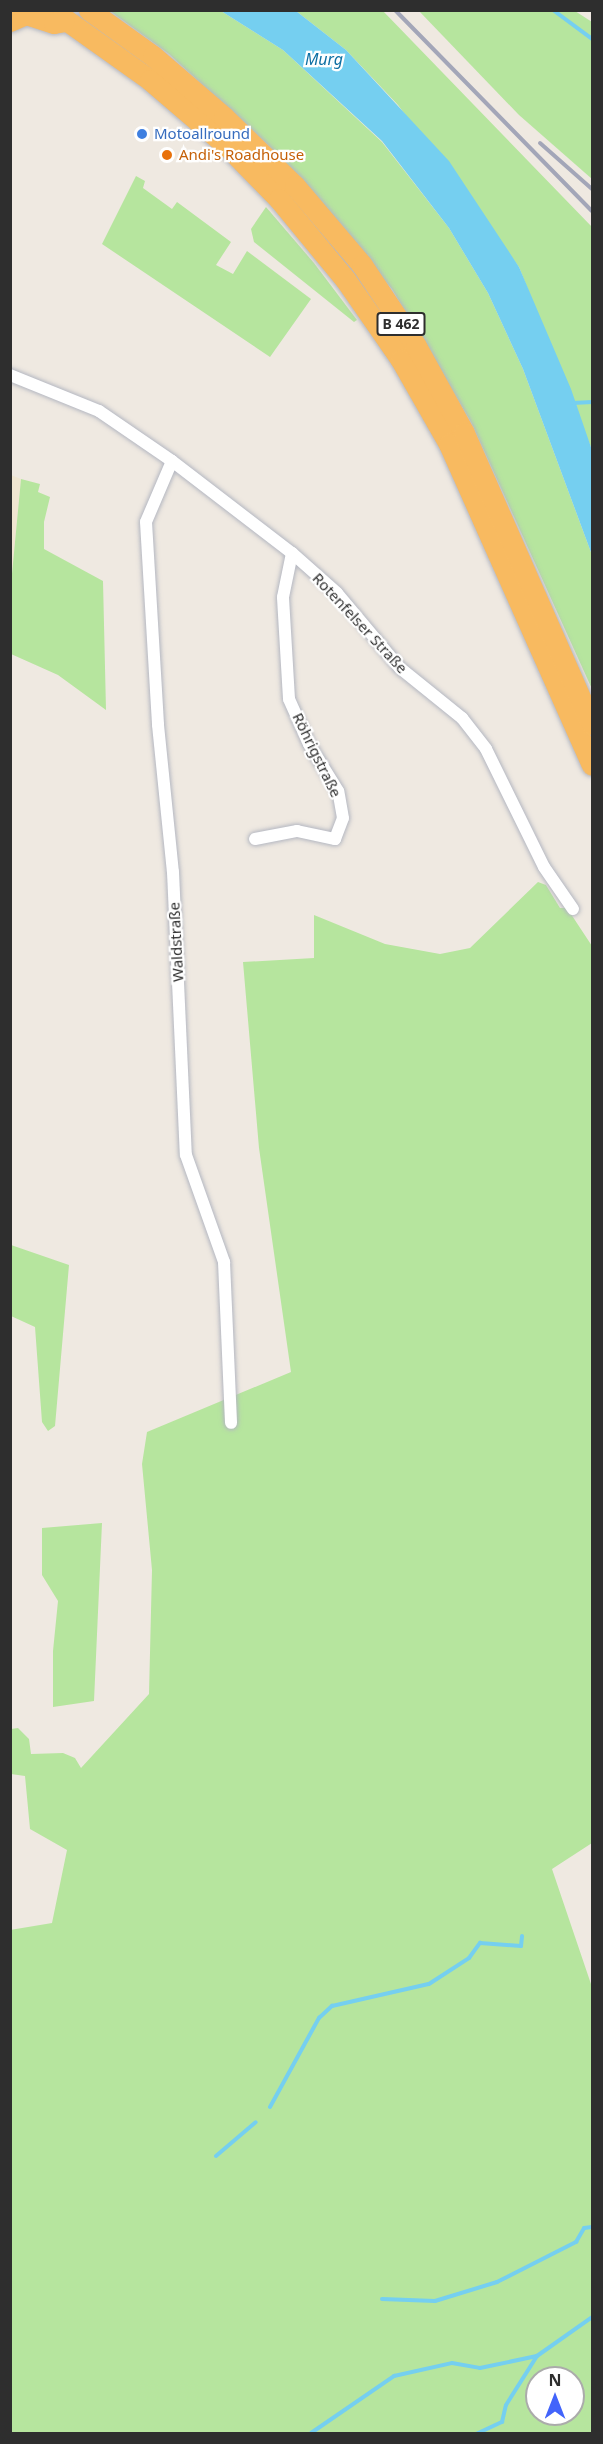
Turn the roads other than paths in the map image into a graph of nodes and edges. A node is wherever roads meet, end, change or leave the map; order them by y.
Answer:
1 (89, 10) edge
2 (60, 16) edge
3 (10, 21) edge
4 (10, 375) edge
5 (172, 461) junction
6 (292, 553) junction
7 (592, 724) edge
8 (592, 765) edge
9 (255, 839) dead end
10 (573, 909) dead end
11 (231, 1423) dead end

1 - 7 highway, B 462
2 - 3 highway
2 - 8 highway, B 462
4 - 5 street, Rotenfelser Straße
5 - 6 street, Rotenfelser Straße
5 - 11 street, Waldstraße
6 - 9 street, Röhrigstraße
6 - 10 street, Rotenfelser Straße

